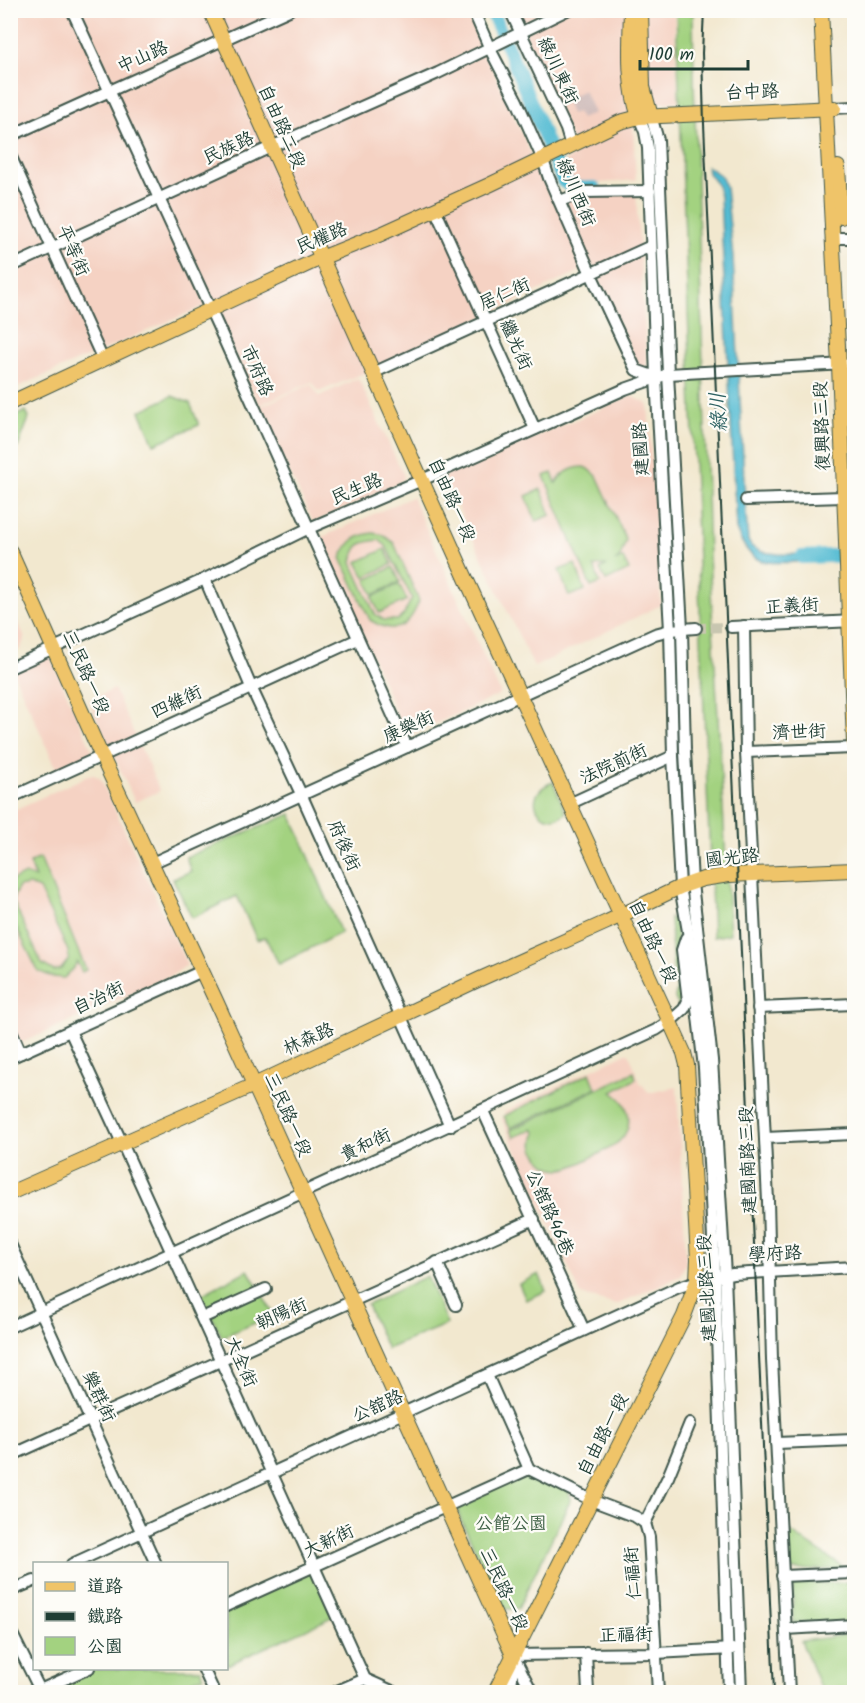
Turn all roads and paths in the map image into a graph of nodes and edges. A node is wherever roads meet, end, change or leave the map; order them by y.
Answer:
1 (72, 10) edge
2 (210, 10) edge
3 (289, 10) edge
4 (473, 10) edge
5 (510, 10) edge
6 (567, 10) edge
7 (631, 10) edge
8 (641, 10) edge
9 (822, 10) edge
10 (831, 10) edge
11 (517, 35) junction
12 (223, 40) junction
13 (492, 48) junction
14 (110, 91) junction
15 (855, 107) edge
16 (830, 108) junction
17 (645, 116) junction
18 (10, 136) edge
19 (271, 147) junction
20 (557, 153) junction
21 (10, 155) edge
22 (650, 191) junction
23 (159, 200) junction
24 (560, 201) junction
25 (435, 209) junction
26 (843, 238) edge
27 (651, 246) junction
28 (53, 247) junction
29 (321, 258) junction
30 (10, 267) edge
31 (591, 274) junction
32 (210, 310) junction
33 (486, 321) junction
34 (103, 360) junction
35 (842, 365) junction
36 (373, 373) junction
37 (668, 374) junction
38 (656, 377) junction
39 (10, 403) edge
40 (535, 429) junction
41 (422, 480) junction
42 (850, 495) edge
43 (746, 500) dead end
44 (308, 529) junction
45 (10, 551) edge
46 (850, 554) edge
47 (855, 575) edge
48 (205, 579) junction
49 (852, 621) edge
50 (744, 626) junction
51 (731, 627) tunnel mouth
52 (696, 628) tunnel mouth
53 (682, 629) junction
54 (670, 630) junction
55 (358, 639) junction
56 (54, 648) junction
57 (10, 668) edge
58 (251, 687) junction
59 (520, 695) junction
60 (855, 743) edge
61 (406, 747) junction
62 (855, 748) edge
63 (746, 752) junction
64 (673, 756) junction
65 (102, 757) junction
66 (302, 796) junction
67 (10, 798) edge
68 (569, 804) junction
69 (152, 863) junction
70 (855, 870) edge
71 (752, 874) junction
72 (686, 885) junction
73 (620, 916) junction
74 (688, 931) junction
75 (202, 971) junction
76 (855, 1004) edge
77 (758, 1008) junction
78 (401, 1017) junction
79 (670, 1022) junction
80 (10, 1029) edge
81 (70, 1031) junction
82 (21, 1053) junction
83 (10, 1058) edge
84 (254, 1085) junction
85 (483, 1111) junction
86 (450, 1126) junction
87 (855, 1134) edge
88 (765, 1138) junction
89 (122, 1143) junction
90 (10, 1193) edge
91 (303, 1194) junction
92 (534, 1219) junction
93 (10, 1244) edge
94 (172, 1253) junction
95 (437, 1262) junction
96 (855, 1267) edge
97 (769, 1272) junction
98 (720, 1275) junction
99 (698, 1281) junction
100 (266, 1289) dead end
101 (352, 1302) junction
102 (456, 1305) dead end
103 (42, 1313) junction
104 (202, 1318) junction
105 (10, 1327) edge
106 (584, 1330) junction
107 (221, 1361) junction
108 (487, 1374) junction
109 (403, 1414) junction
110 (91, 1420) junction
111 (690, 1423) dead end
112 (855, 1440) edge
113 (776, 1443) junction
114 (10, 1456) edge
115 (529, 1468) junction
116 (272, 1473) junction
117 (591, 1500) junction
118 (446, 1507) junction
119 (645, 1523) junction
120 (142, 1532) junction
121 (74, 1562) edge
122 (156, 1562) edge
123 (315, 1567) junction
124 (855, 1574) edge
125 (782, 1576) junction
126 (33, 1581) edge
127 (10, 1591) edge
128 (228, 1605) edge
129 (855, 1625) edge
130 (786, 1629) junction
131 (10, 1630) edge
132 (740, 1648) junction
133 (728, 1649) junction
134 (586, 1653) junction
135 (657, 1653) junction
136 (513, 1655) junction
137 (85, 1670) edge
138 (204, 1670) edge
139 (365, 1679) junction
140 (40, 1691) edge
141 (214, 1692) edge
142 (335, 1692) edge
143 (394, 1692) edge
144 (495, 1692) edge
145 (504, 1692) edge
146 (511, 1692) edge
147 (532, 1692) edge
148 (588, 1692) edge
149 (658, 1692) edge
150 (729, 1692) edge
151 (741, 1692) edge
152 (789, 1692) edge

1 - 14 street, 市府路
2 - 12 main road, 自由路二段
3 - 12 street, 中山路
4 - 13 street, 綠川西街
5 - 11 street, 綠川東街
6 - 11 street
7 - 17 main road, 建國路
8 - 17 main road, 建國路
9 - 16 main road
10 - 16 main road
11 - 13 street, 民族路
11 - 20 street, 綠川東街
12 - 14 street, 中山路
12 - 19 main road, 自由路二段
13 - 19 street, 民族路
13 - 20 street, 綠川西街
14 - 18 street, 中山路
14 - 23 street, 市府路
15 - 16 street, 台中路
16 - 17 main road, 台中路
16 - 26 main road, 復興路三段
17 - 20 main road, 民權路
17 - 22 street, 建國路
17 - 37 street, 建國路
19 - 23 street, 民族路
19 - 29 main road, 自由路二段
20 - 24 street, 綠川西街
20 - 25 main road, 民權路
21 - 28 street, 平等街
22 - 24 street
22 - 27 street, 建國路
23 - 28 street, 民族路
23 - 32 street, 市府路
24 - 31 street, 綠川西街
25 - 29 main road, 民權路
25 - 33 street, 繼光街
26 - 35 main road, 復興路三段
27 - 31 street, 居仁街
27 - 38 street, 建國路
28 - 30 street, 民族路
28 - 34 street, 平等街
29 - 32 main road, 民權路
29 - 36 main road, 自由路一段
31 - 33 street, 居仁街
31 - 38 street, 綠川西街
32 - 34 main road, 民權路
32 - 44 street, 市府路
33 - 36 street, 居仁街
33 - 40 street, 繼光街
34 - 39 main road, 民權路
35 - 37 street, 民生路
35 - 42 main road, 復興路三段
36 - 41 main road, 自由路一段
37 - 38 street, 民生路
37 - 53 street, 建國路
38 - 40 street, 民生路
38 - 54 street, 建國路
40 - 41 street, 民生路
41 - 44 street, 民生路
41 - 59 main road, 自由路一段
42 - 43 street
42 - 46 main road, 復興路三段
44 - 48 street, 民生路
44 - 55 street, 市府路
45 - 56 main road, 三民路一段
46 - 47 main road, 復興路三段
46 - 49 main road, 復興路三段
48 - 56 street, 民生路
48 - 58 street, 府後街
49 - 50 street, 正義街
49 - 60 main road, 復興路三段
50 - 51 street, 正義街
50 - 63 street, 建國南路三段
52 - 53 street
53 - 54 street, 康樂街
53 - 72 street, 建國路
54 - 59 street, 康樂街
54 - 64 street, 建國路
55 - 58 street, 四維街
55 - 61 street, 市府路
56 - 57 street, 民生路
56 - 65 main road, 三民路一段
58 - 65 street, 四維街
58 - 66 street, 府後街
59 - 61 street, 康樂街
59 - 68 main road, 自由路一段
61 - 66 street, 康樂街
62 - 63 street, 濟世街
63 - 71 street, 建國南路三段
64 - 68 street, 法院前街
64 - 72 street, 建國路
65 - 67 street, 四維街
65 - 69 main road, 三民路一段
66 - 69 street, 康樂街
66 - 78 street, 府後街
68 - 73 main road, 自由路一段
69 - 75 main road, 三民路一段
70 - 71 main road, 國光路
71 - 72 main road, 國光路
71 - 77 street, 建國南路三段
72 - 73 main road, 國光路
72 - 74 street, 建國北路三段
72 - 98 street, 建國北路三段
73 - 78 main road, 林森路
73 - 79 main road, 自由路一段
74 - 79 street
74 - 98 street, 建國北路三段
75 - 81 street, 自治街
75 - 84 main road, 三民路一段
76 - 77 street
77 - 88 street, 建國南路三段
78 - 84 main road, 林森路
78 - 86 street, 府後街
79 - 85 street, 貴和街
79 - 99 main road, 自由路一段
80 - 82 street
81 - 82 street, 自治街
81 - 89 street, 大全街
82 - 83 street, 自治街
84 - 89 main road, 林森路
84 - 91 main road, 三民路一段
85 - 86 street, 貴和街
85 - 92 street, 公舘路46巷
86 - 91 street, 貴和街
87 - 88 street
88 - 97 street, 建國南路三段
89 - 90 main road, 林森路
89 - 94 street, 大全街
91 - 94 street, 貴和街
91 - 101 main road, 三民路一段
92 - 95 street, 朝陽街
92 - 106 street, 公舘路46巷
93 - 103 street, 樂群街
94 - 103 street, 貴和街
94 - 104 street, 大全街
95 - 101 street, 朝陽街
95 - 102 street
96 - 97 street, 學府路
97 - 98 street, 學府路
97 - 113 street, 建國南路三段
98 - 99 street, 學府路
98 - 132 street, 建國北路三段
98 - 133 street, 建國北路三段
99 - 106 street, 公舘路
99 - 117 main road, 自由路一段
100 - 104 street
101 - 107 street, 朝陽街
101 - 109 main road, 三民路一段
103 - 105 street, 貴和街
103 - 110 street, 樂群街
104 - 107 street, 大全街
106 - 108 street, 公舘路
107 - 110 street, 朝陽街
107 - 116 street, 大全街
108 - 109 street, 公舘路
108 - 115 street
109 - 116 street, 公舘路
109 - 118 main road, 三民路一段
110 - 114 street, 朝陽街
110 - 120 street, 樂群街
111 - 119 street
112 - 113 street
113 - 125 street, 建國南路三段
115 - 117 street
115 - 118 street, 大新街
116 - 120 street, 公舘路
116 - 123 street, 大全街
117 - 119 street
117 - 136 main road, 自由路一段
118 - 123 street, 大新街
118 - 136 main road, 三民路一段
119 - 135 street, 仁福街
120 - 121 street, 公舘路
120 - 122 street, 樂群街
123 - 128 street, 大新街
123 - 139 street, 大全街
124 - 125 street
125 - 130 street, 建國南路三段
126 - 127 street
129 - 130 street
130 - 152 street, 建國南路三段
131 - 140 street
132 - 133 street, 正福街
132 - 151 street, 建國北路三段
133 - 135 street, 正福街
133 - 150 street, 建國北路三段
134 - 135 street, 正福街
134 - 136 street, 正福街
134 - 148 street
135 - 149 street, 仁福街
136 - 144 main road, 自由路一段
136 - 145 street
136 - 146 street
136 - 147 street, 三民路一段
137 - 140 street
138 - 141 street
139 - 142 street
139 - 143 street

